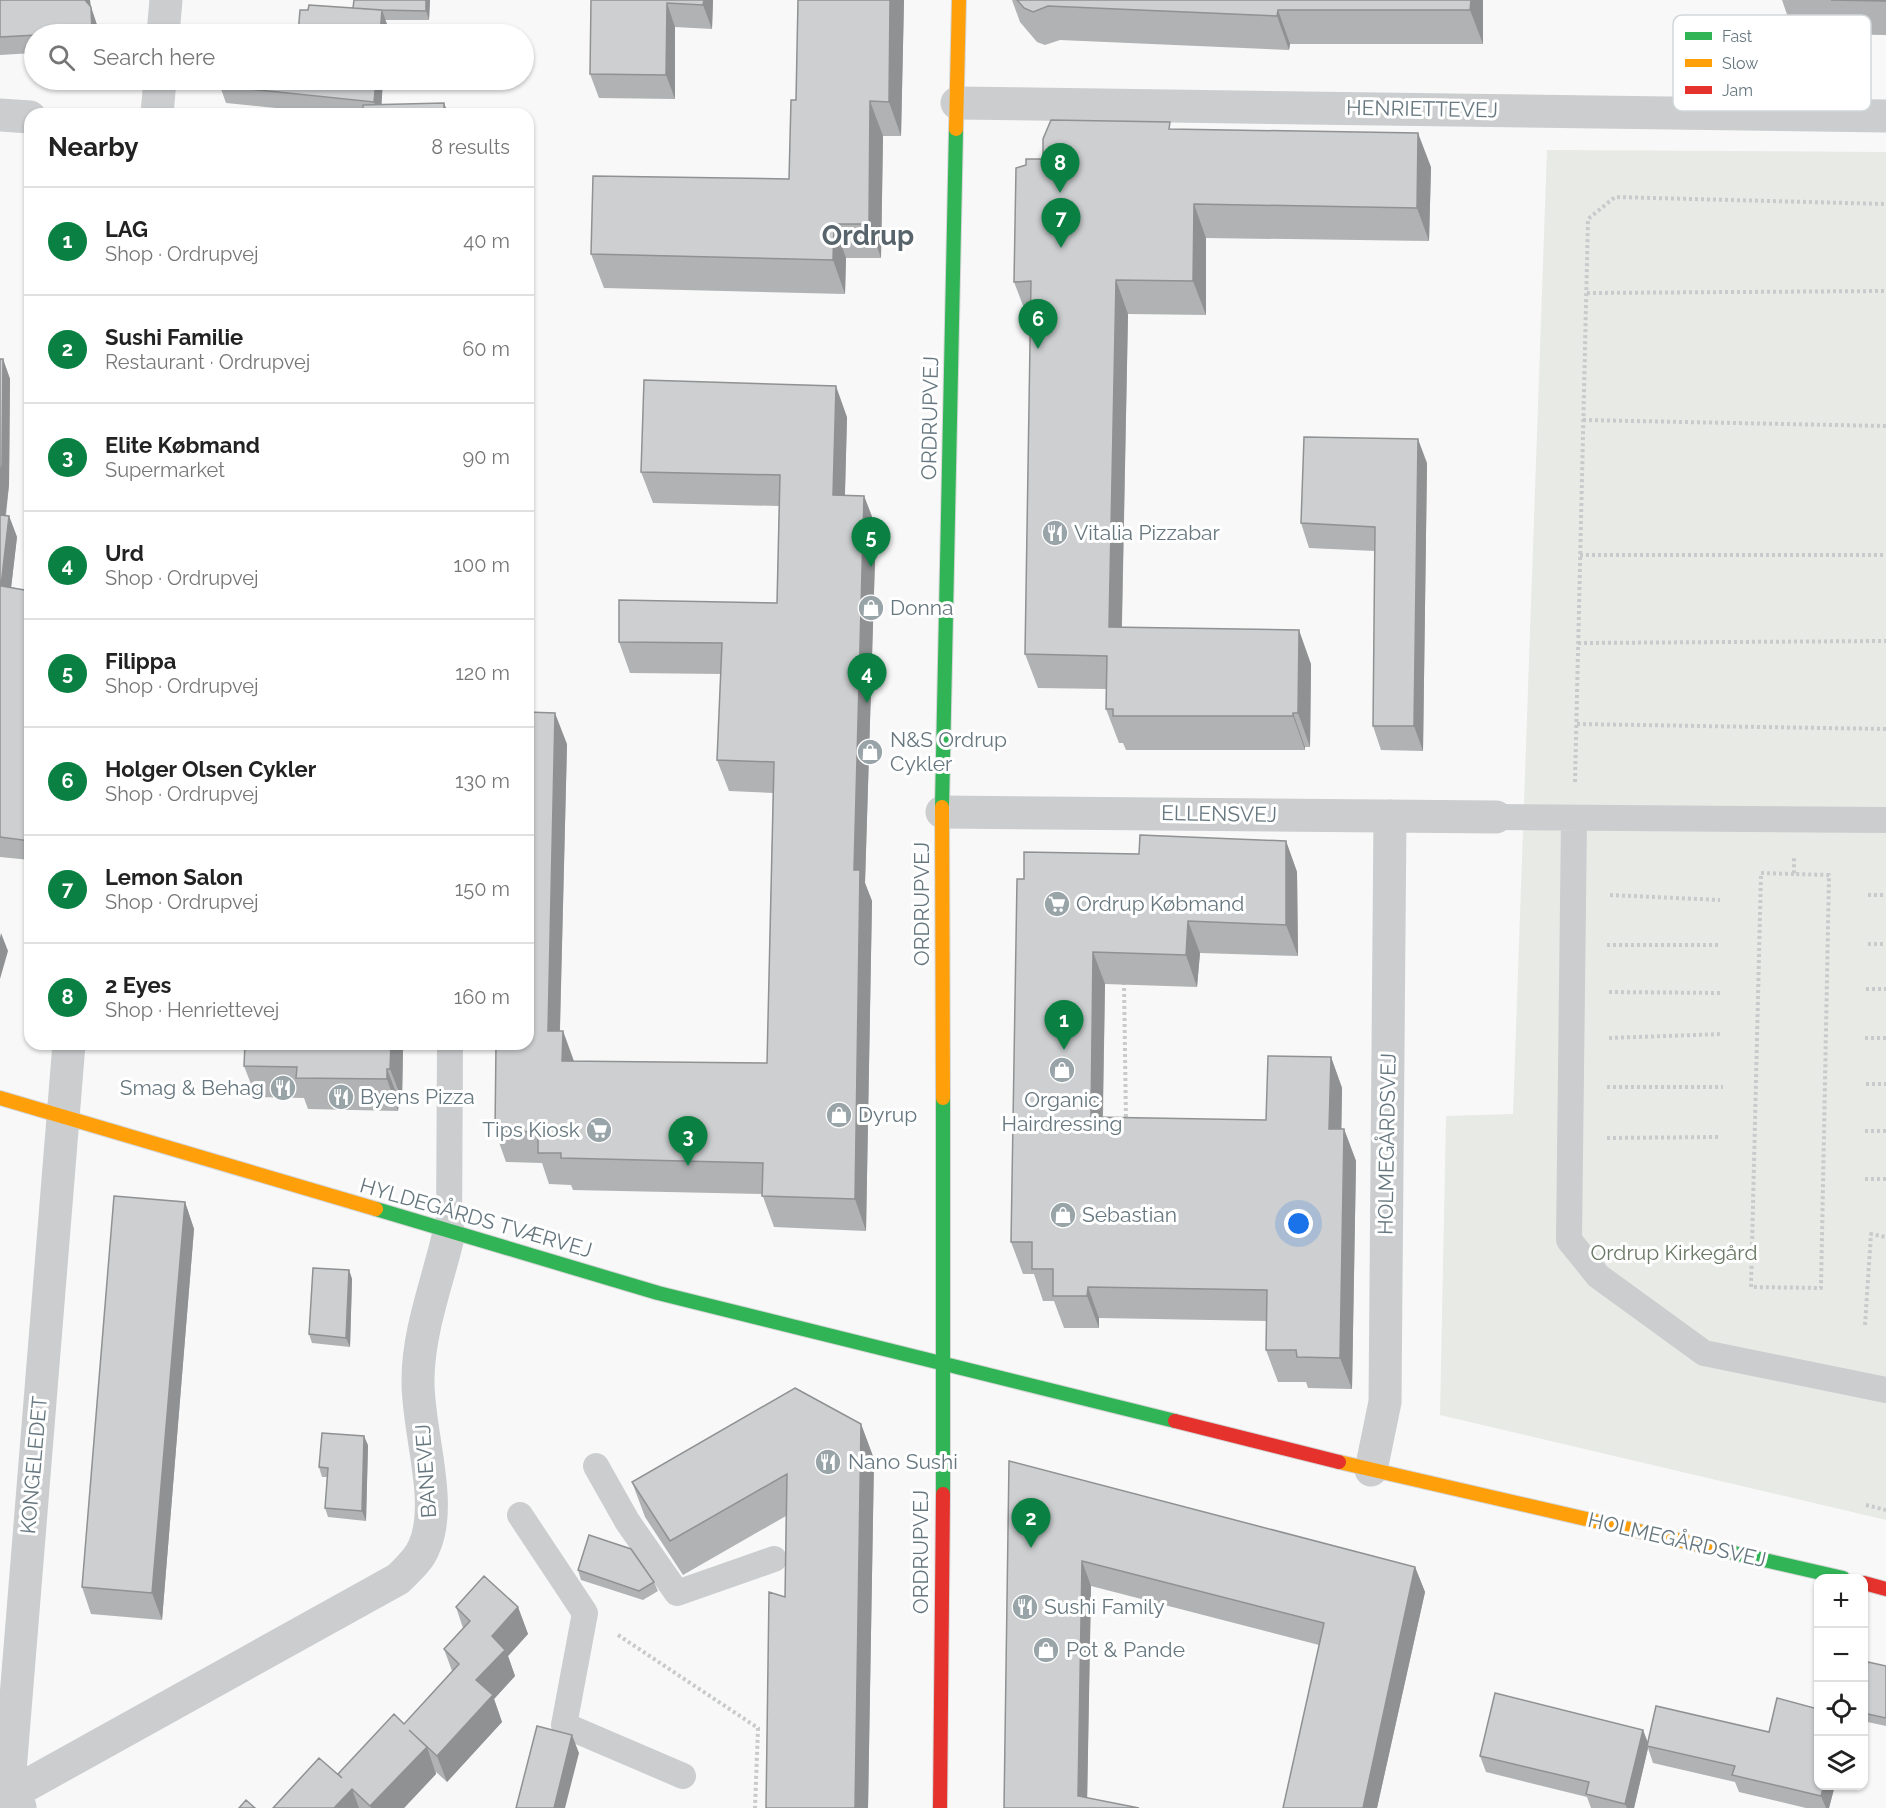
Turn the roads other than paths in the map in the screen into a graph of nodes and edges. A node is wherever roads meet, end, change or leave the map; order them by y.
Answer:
1 (166, 0) edge
2 (959, 0) edge
3 (164, 24) edge
4 (159, 90) edge
5 (957, 103) junction
6 (158, 108) edge
7 (0, 115) edge
8 (1886, 116) edge
9 (24, 117) edge
10 (942, 812) junction
11 (1390, 816) junction
12 (1496, 817) joint
13 (1574, 819) junction
14 (1886, 820) edge
15 (68, 1050) edge
16 (450, 1050) edge
17 (0, 1098) edge
18 (62, 1117) junction
19 (449, 1233) junction
20 (944, 1362) junction
21 (1886, 1390) edge
22 (596, 1466) dead end
23 (1371, 1470) junction
24 (520, 1515) dead end
25 (774, 1559) dead end
26 (1826, 1574) edge
27 (1868, 1584) edge
28 (1886, 1588) edge
29 (683, 1776) dead end
30 (10, 1801) edge
31 (940, 1808) edge

1 - 3 street
2 - 5 street, ORDRUPVEJ
4 - 6 street
5 - 8 street, HENRIETTEVEJ
5 - 10 street, ORDRUPVEJ
7 - 9 street
10 - 11 street, ELLENSVEJ
10 - 20 street, ORDRUPVEJ
11 - 12 street, ELLENSVEJ
11 - 23 street, HOLMEGÅRDSVEJ
12 - 13 lane
13 - 14 lane
13 - 21 lane
15 - 18 street, KONGELEDET
16 - 19 lane, BANEVEJ
17 - 18 street, HYLDEGÅRDS TVÆRVEJ
18 - 19 street, HYLDEGÅRDS TVÆRVEJ
18 - 30 street, KONGELEDET
19 - 20 street, HYLDEGÅRDS TVÆRVEJ
19 - 30 street, BANEVEJ
20 - 23 street, HOLMEGÅRDSVEJ
20 - 31 street, ORDRUPVEJ
22 - 25 lane
23 - 26 street, HOLMEGÅRDSVEJ
24 - 29 lane
27 - 28 street

